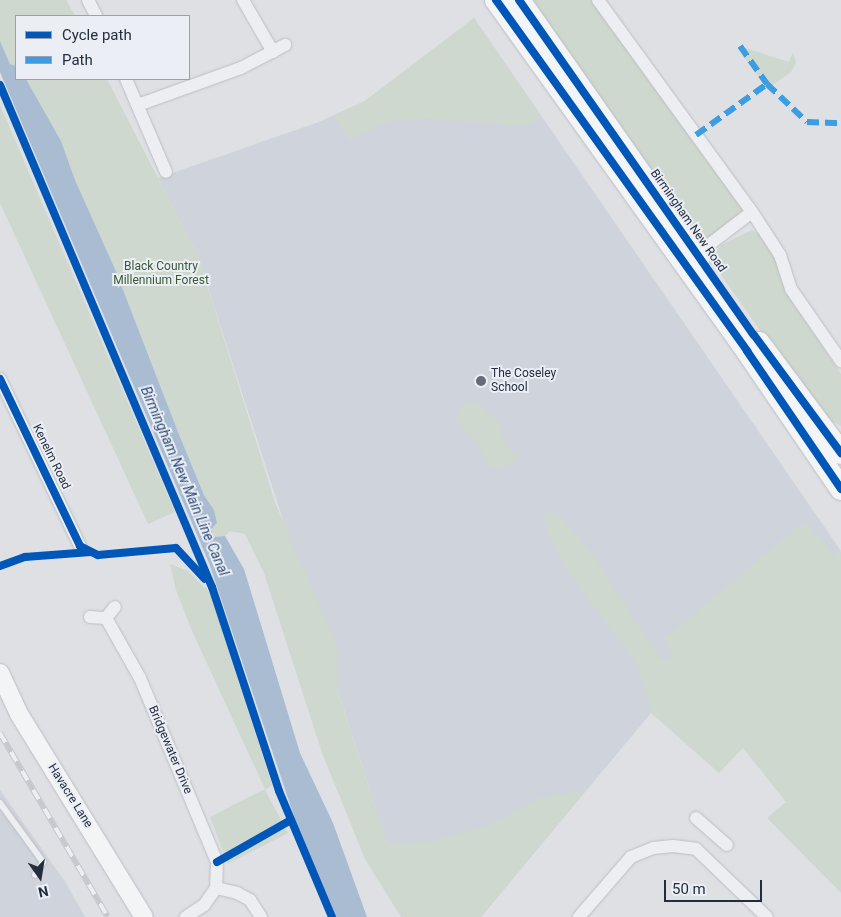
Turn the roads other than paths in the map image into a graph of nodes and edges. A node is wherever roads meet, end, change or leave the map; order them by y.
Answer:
1 (88, 0) edge
2 (243, 0) edge
3 (598, 0) edge
4 (516, 4) edge
5 (96, 15) edge
6 (285, 45) dead end
7 (273, 52) junction
8 (126, 80) edge
9 (138, 105) junction
10 (166, 172) dead end
11 (752, 212) junction
12 (697, 254) junction
13 (841, 361) edge
14 (0, 379) edge
15 (841, 453) edge
16 (841, 489) edge
17 (80, 546) dead end
18 (115, 607) dead end
19 (90, 618) dead end
20 (106, 618) junction
21 (0, 673) edge
22 (0, 803) edge
23 (696, 818) dead end
24 (712, 832) junction
25 (727, 845) dead end
26 (696, 849) junction
27 (35, 875) dead end
28 (216, 888) junction
29 (144, 917) edge
30 (186, 917) edge
31 (261, 917) edge
32 (579, 917) edge
33 (767, 917) edge

1 - 5 street
2 - 7 street
3 - 11 street
4 - 12 highway, Birmingham New Road
4 - 16 highway, Birmingham New Road
6 - 7 street
7 - 9 street
8 - 9 street
9 - 10 street
11 - 12 street, Birmingham New Road
11 - 13 street
12 - 15 highway, Birmingham New Road
14 - 17 street, Kenelm Road
18 - 20 street
19 - 20 street
20 - 28 street, Bridgewater Drive
21 - 29 street, Havacre Lane
22 - 27 lane
23 - 24 street
24 - 25 street
24 - 26 street
26 - 32 street
26 - 33 street
28 - 30 street
28 - 31 street

